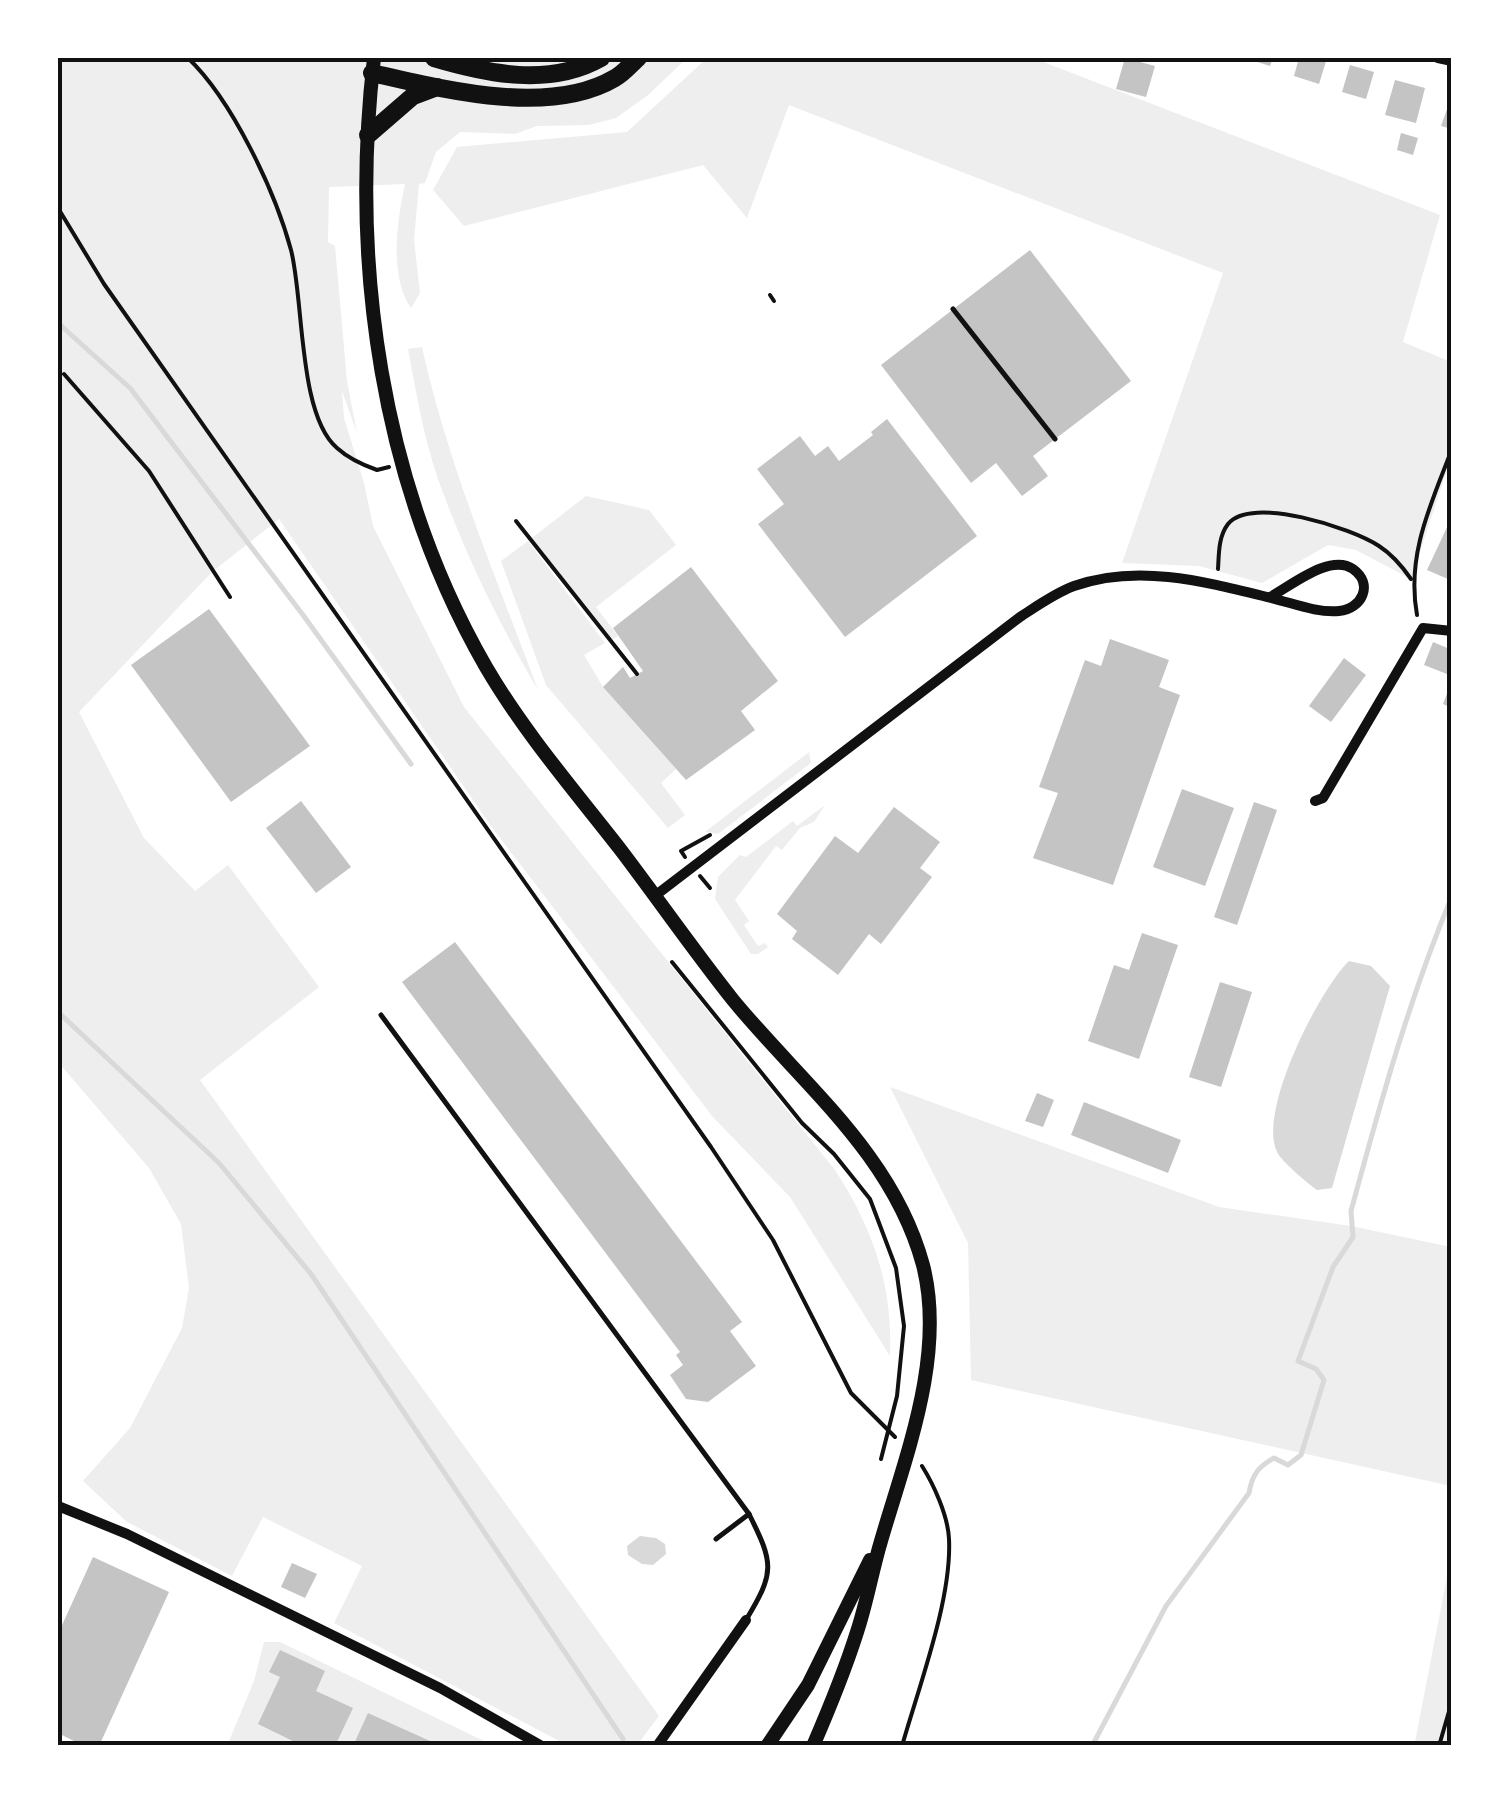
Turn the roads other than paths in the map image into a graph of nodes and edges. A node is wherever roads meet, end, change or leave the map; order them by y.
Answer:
1 (434, 58) edge
2 (601, 58) edge
3 (638, 58) edge
4 (1438, 58) edge
5 (1452, 62) edge
6 (373, 66) edge
7 (437, 88) junction
8 (368, 134) junction
9 (953, 309) dead end
10 (1055, 439) dead end
11 (1270, 597) junction
12 (1452, 631) edge
13 (1315, 800) dead end
14 (656, 895) junction
15 (381, 1016) dead end
16 (58, 1506) edge
17 (749, 1514) junction
18 (716, 1539) dead end
19 (880, 1542) junction
20 (746, 1620) joint
21 (520, 1740) edge
22 (542, 1746) edge
23 (656, 1746) edge
24 (767, 1746) edge
25 (812, 1746) edge

1 - 2 highway
3 - 7 highway
4 - 5 street
6 - 7 highway
6 - 8 main road
7 - 8 highway
8 - 14 main road
9 - 10 lane
11 - 11 street
11 - 14 street
12 - 13 street
14 - 19 main road
15 - 17 lane
16 - 21 street
17 - 18 lane
17 - 20 lane
19 - 24 main road
19 - 25 main road
20 - 23 street
21 - 22 street

